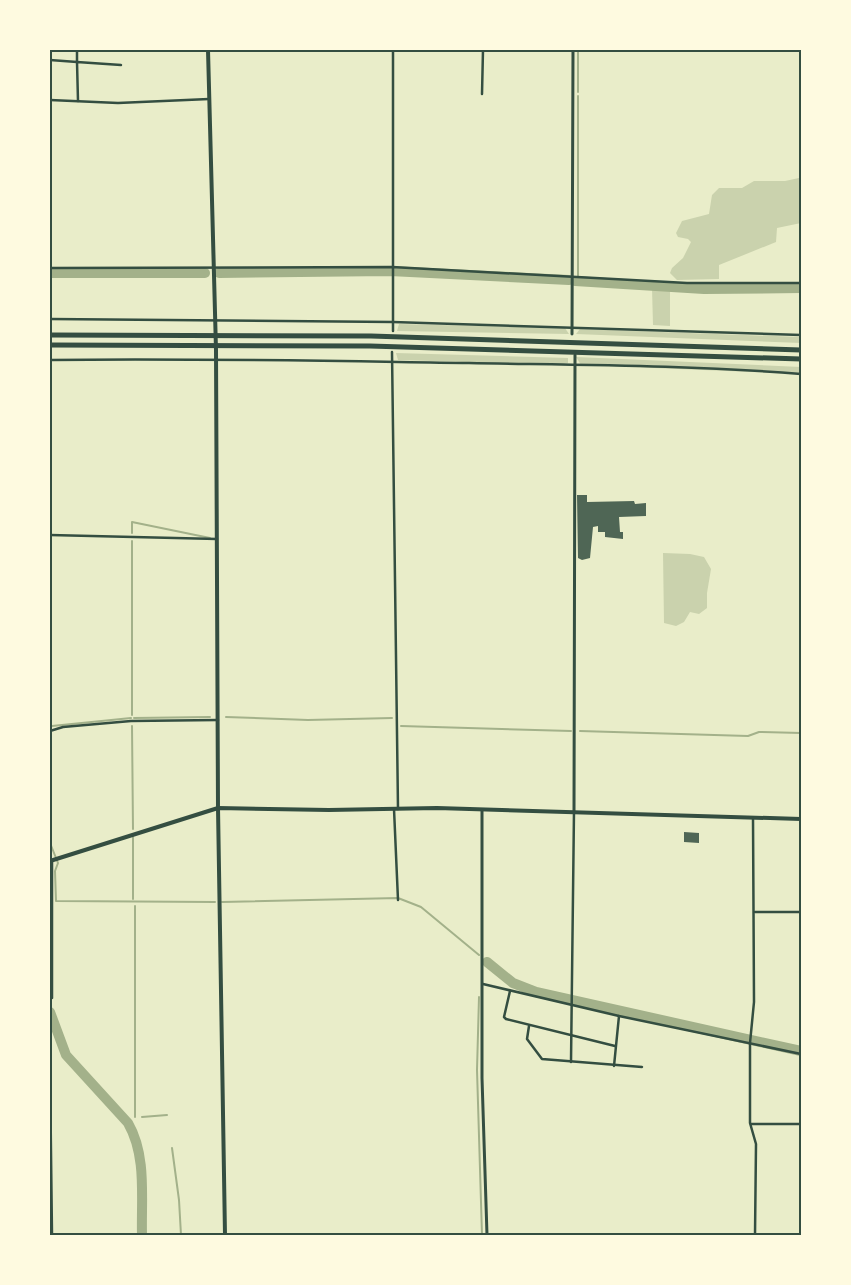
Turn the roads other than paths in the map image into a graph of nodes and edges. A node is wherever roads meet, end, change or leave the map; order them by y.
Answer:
1 (77, 50) edge
2 (208, 50) edge
3 (393, 50) edge
4 (483, 50) edge
5 (573, 50) edge
6 (50, 60) edge
7 (76, 62) junction
8 (121, 65) dead end
9 (482, 94) dead end
10 (210, 99) junction
11 (50, 100) edge
12 (78, 102) junction
13 (50, 268) edge
14 (212, 268) junction
15 (392, 270) junction
16 (573, 276) junction
17 (801, 283) edge
18 (50, 319) edge
19 (215, 320) junction
20 (393, 322) junction
21 (572, 326) junction
22 (393, 332) dead end
23 (572, 334) dead end
24 (50, 335) edge
25 (801, 335) edge
26 (50, 345) edge
27 (801, 350) edge
28 (392, 352) dead end
29 (575, 355) dead end
30 (216, 359) junction
31 (801, 359) edge
32 (50, 360) edge
33 (392, 362) junction
34 (576, 365) junction
35 (801, 374) edge
36 (50, 535) edge
37 (217, 539) junction
38 (218, 720) junction
39 (50, 731) edge
40 (218, 808) junction
41 (396, 809) junction
42 (482, 810) junction
43 (574, 811) junction
44 (754, 818) junction
45 (801, 819) edge
46 (51, 861) edge
47 (398, 900) dead end
48 (755, 912) junction
49 (801, 912) edge
50 (483, 984) junction
51 (510, 991) junction
52 (51, 998) edge
53 (573, 1003) junction
54 (619, 1016) junction
55 (529, 1025) junction
56 (572, 1034) junction
57 (751, 1041) junction
58 (615, 1046) junction
59 (801, 1054) edge
60 (571, 1062) junction
61 (614, 1066) junction
62 (642, 1067) dead end
63 (50, 1071) edge
64 (751, 1124) junction
65 (801, 1124) edge
66 (52, 1235) edge
67 (225, 1235) edge
68 (487, 1235) edge
69 (755, 1235) edge

1 - 7 street
2 - 10 main road
3 - 15 street
4 - 9 street
5 - 16 street
6 - 7 street
7 - 8 street
7 - 12 street
10 - 12 street
10 - 14 main road
11 - 12 street
13 - 14 street
14 - 15 street
14 - 19 main road
15 - 16 street
15 - 20 street
16 - 17 street
16 - 21 street
18 - 19 street
19 - 20 street
19 - 30 main road
20 - 21 street
20 - 22 street
21 - 23 street
21 - 25 street
24 - 27 highway
26 - 31 highway
28 - 33 street
29 - 34 street
30 - 32 street
30 - 33 street
30 - 37 main road
33 - 34 street
33 - 41 street
34 - 35 street
34 - 43 street
36 - 37 street
37 - 38 main road
38 - 39 street
38 - 40 main road
40 - 41 main road
40 - 46 main road
40 - 67 main road
41 - 42 main road
41 - 47 street
42 - 43 main road
42 - 50 street
43 - 44 main road
43 - 53 street
44 - 45 main road
44 - 48 street
46 - 52 street
48 - 49 street
48 - 57 street
50 - 51 street
50 - 68 street
51 - 53 street
51 - 55 street
53 - 54 street
53 - 56 street
54 - 57 street
54 - 58 street
55 - 56 street
55 - 60 street
56 - 58 street
56 - 60 street
57 - 59 street
57 - 64 street
58 - 61 street
60 - 61 street
61 - 62 street
63 - 66 street
64 - 65 street
64 - 69 street

